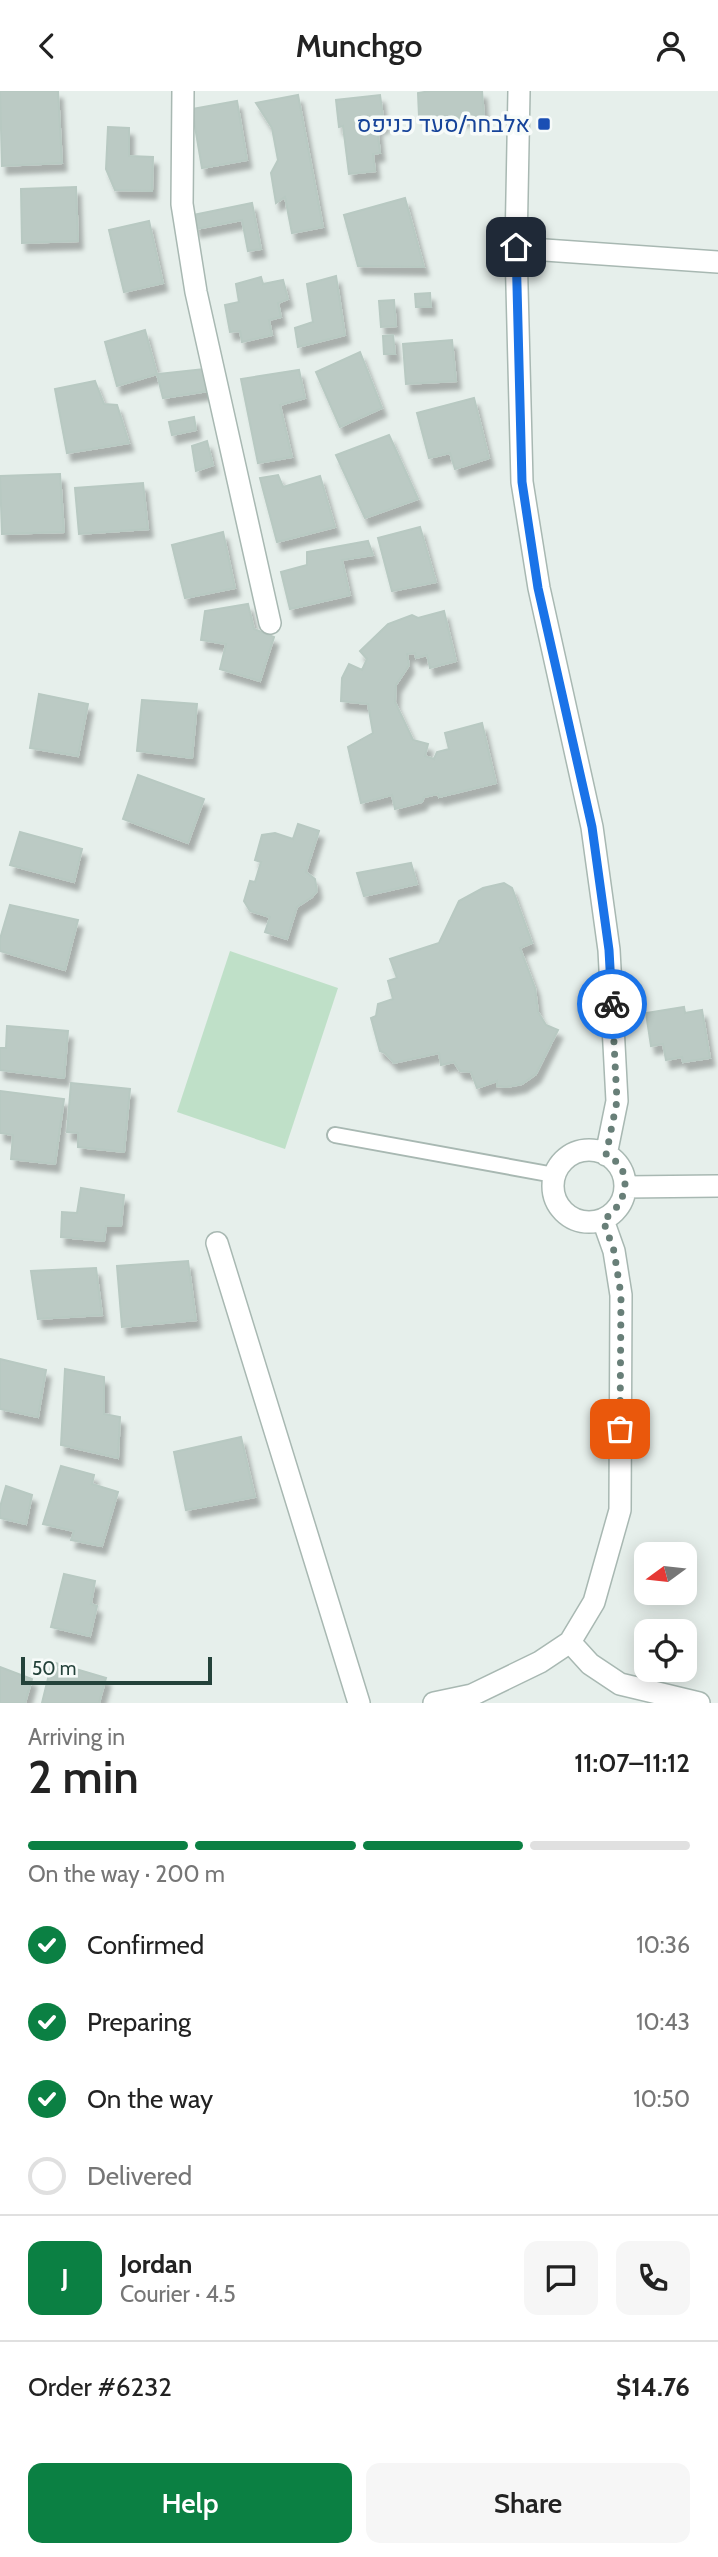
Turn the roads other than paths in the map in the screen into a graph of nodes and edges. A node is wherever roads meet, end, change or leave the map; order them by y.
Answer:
1 (183, 91) edge
2 (519, 91) edge
3 (516, 247) junction
4 (718, 262) edge
5 (271, 624) dead end
6 (335, 1135) dead end
7 (606, 1155) junction
8 (554, 1175) junction
9 (718, 1186) edge
10 (625, 1187) junction
11 (603, 1220) junction
12 (217, 1243) dead end
13 (570, 1642) junction
14 (359, 1703) edge
15 (435, 1703) edge
16 (699, 1703) edge

1 - 5 street
2 - 3 street
3 - 4 street
3 - 7 street
6 - 8 lane
7 - 8 street
7 - 10 street
8 - 11 street
9 - 10 street
10 - 11 street
11 - 13 street
12 - 14 street
13 - 15 street
13 - 16 street

